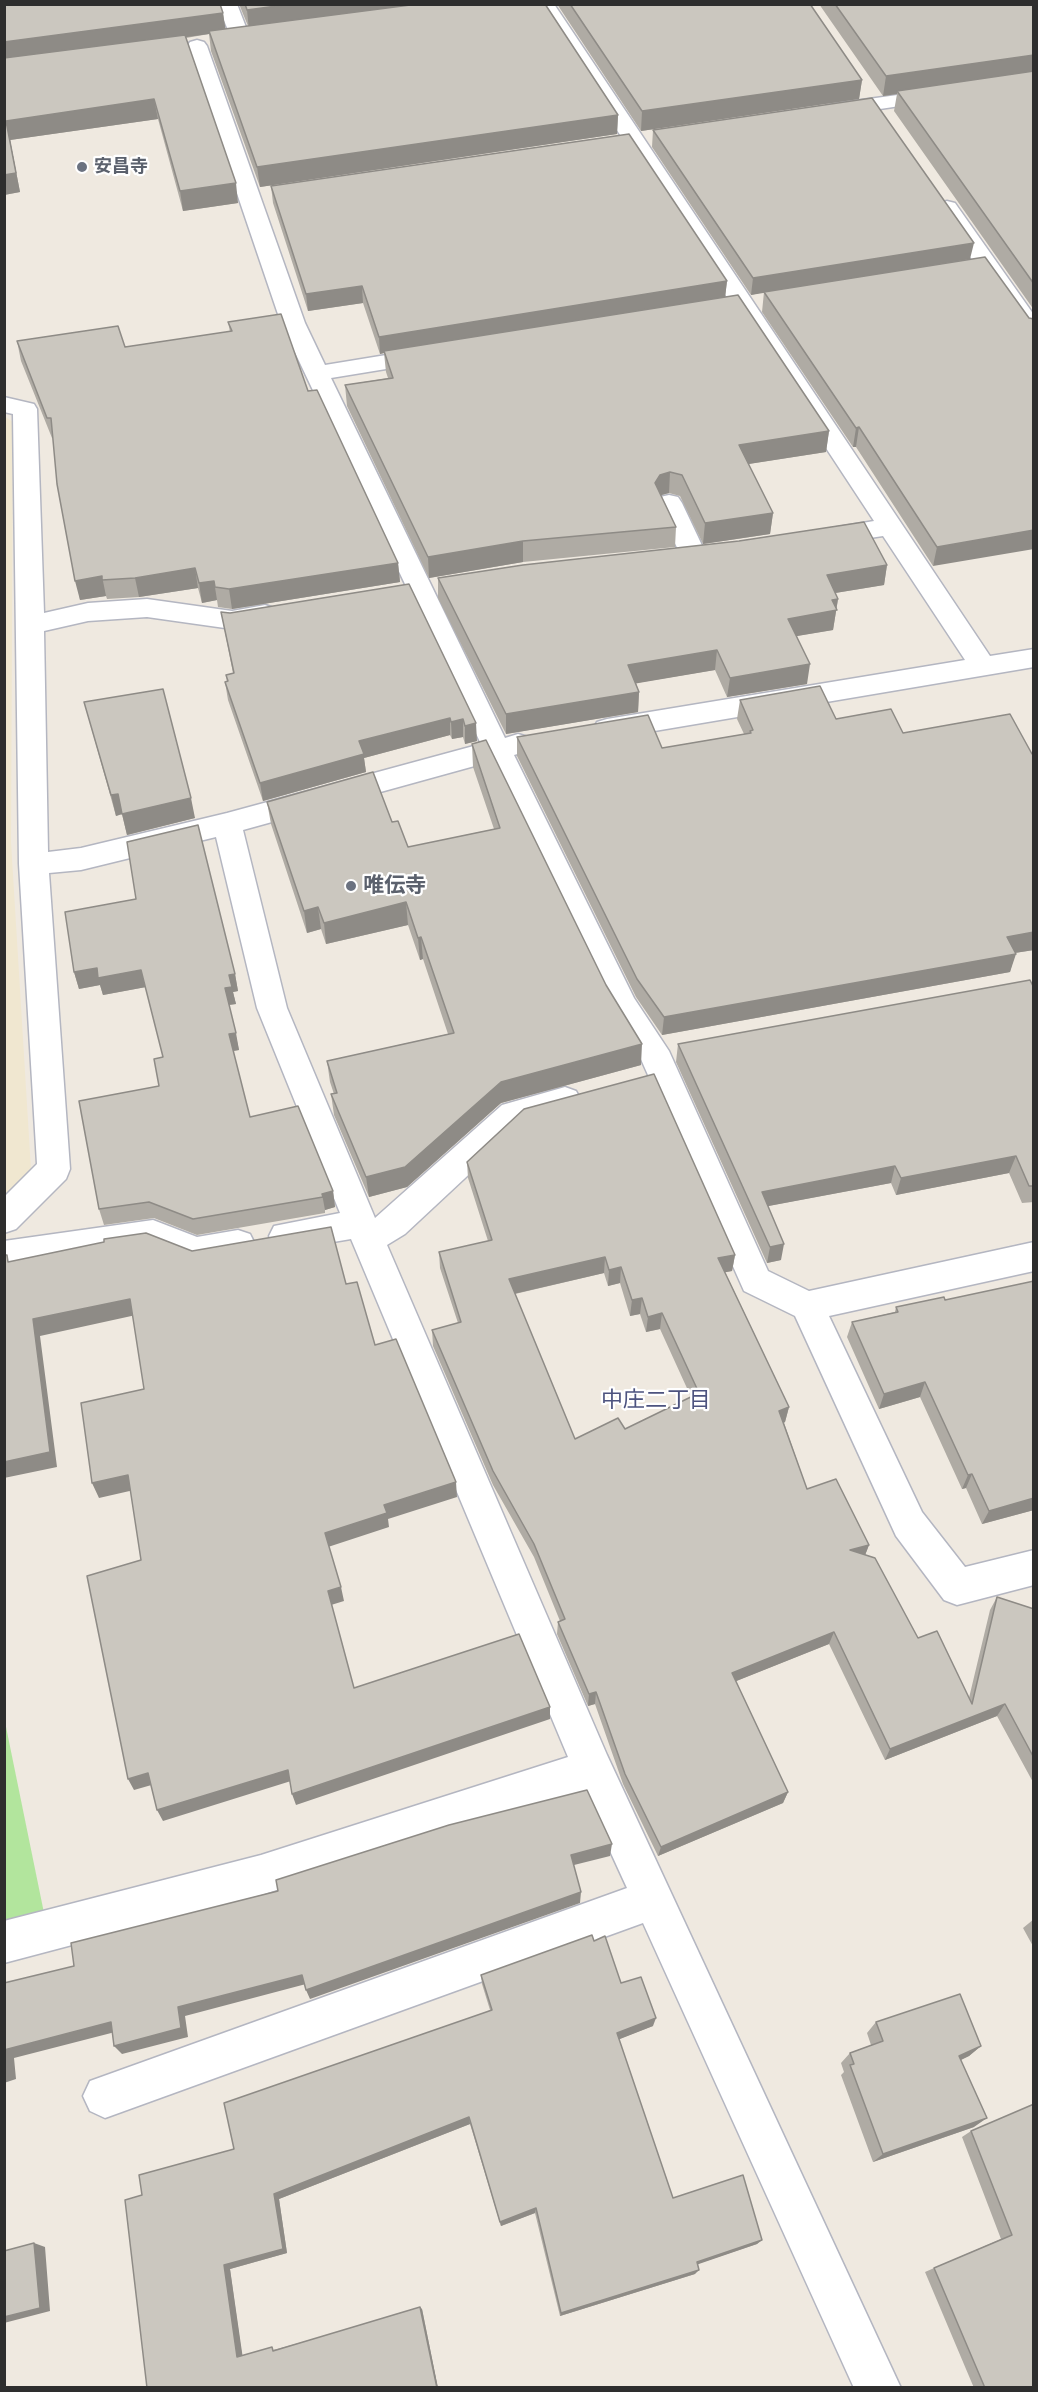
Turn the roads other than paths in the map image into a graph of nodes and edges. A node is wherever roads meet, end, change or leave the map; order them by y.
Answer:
1 (227, 4) edge
2 (544, 4) edge
3 (264, 37) edge
4 (241, 40) junction
5 (861, 86) edge
6 (956, 93) edge
7 (874, 104) junction
8 (816, 113) edge
9 (887, 123) edge
10 (655, 136) edge
11 (632, 140) junction
12 (608, 143) edge
13 (934, 190) edge
14 (988, 266) junction
15 (965, 270) edge
16 (767, 300) edge
17 (744, 303) junction
18 (721, 307) edge
19 (1034, 332) edge
20 (455, 350) edge
21 (317, 373) junction
22 (4, 404) edge
23 (669, 503) dead end
24 (891, 526) junction
25 (802, 540) edge
26 (693, 556) edge
27 (447, 585) edge
28 (407, 591) junction
29 (291, 610) edge
30 (32, 625) junction
31 (1034, 658) edge
32 (983, 666) junction
33 (581, 734) edge
34 (545, 739) edge
35 (498, 747) junction
36 (227, 824) junction
37 (34, 864) junction
38 (687, 1045) edge
39 (651, 1069) junction
40 (593, 1093) edge
41 (4, 1219) edge
42 (365, 1231) junction
43 (4, 1255) edge
44 (1034, 1256) edge
45 (807, 1306) junction
46 (1034, 1567) edge
47 (592, 1769) junction
48 (651, 1899) junction
49 (4, 1941) edge
50 (105, 2096) dead end
51 (878, 2388) edge

1 - 4 street
2 - 11 street
3 - 4 street
4 - 21 street
5 - 7 street
6 - 7 street
7 - 8 street
7 - 9 street
10 - 11 street
11 - 12 street
11 - 17 street
13 - 14 street
14 - 15 street
14 - 19 street
16 - 17 street
17 - 18 street
17 - 24 street
20 - 21 street
21 - 28 street
22 - 30 street
23 - 26 street
24 - 25 street
24 - 32 street
27 - 28 street
28 - 35 street
29 - 30 street
30 - 37 street
31 - 32 street
32 - 33 street
34 - 35 street
35 - 36 street
35 - 39 street
36 - 37 street
36 - 42 street
37 - 41 street
38 - 39 street
39 - 45 street
40 - 42 street
42 - 43 street
42 - 47 street
44 - 45 street
45 - 46 street
47 - 48 street
47 - 49 street
48 - 50 street
48 - 51 street

